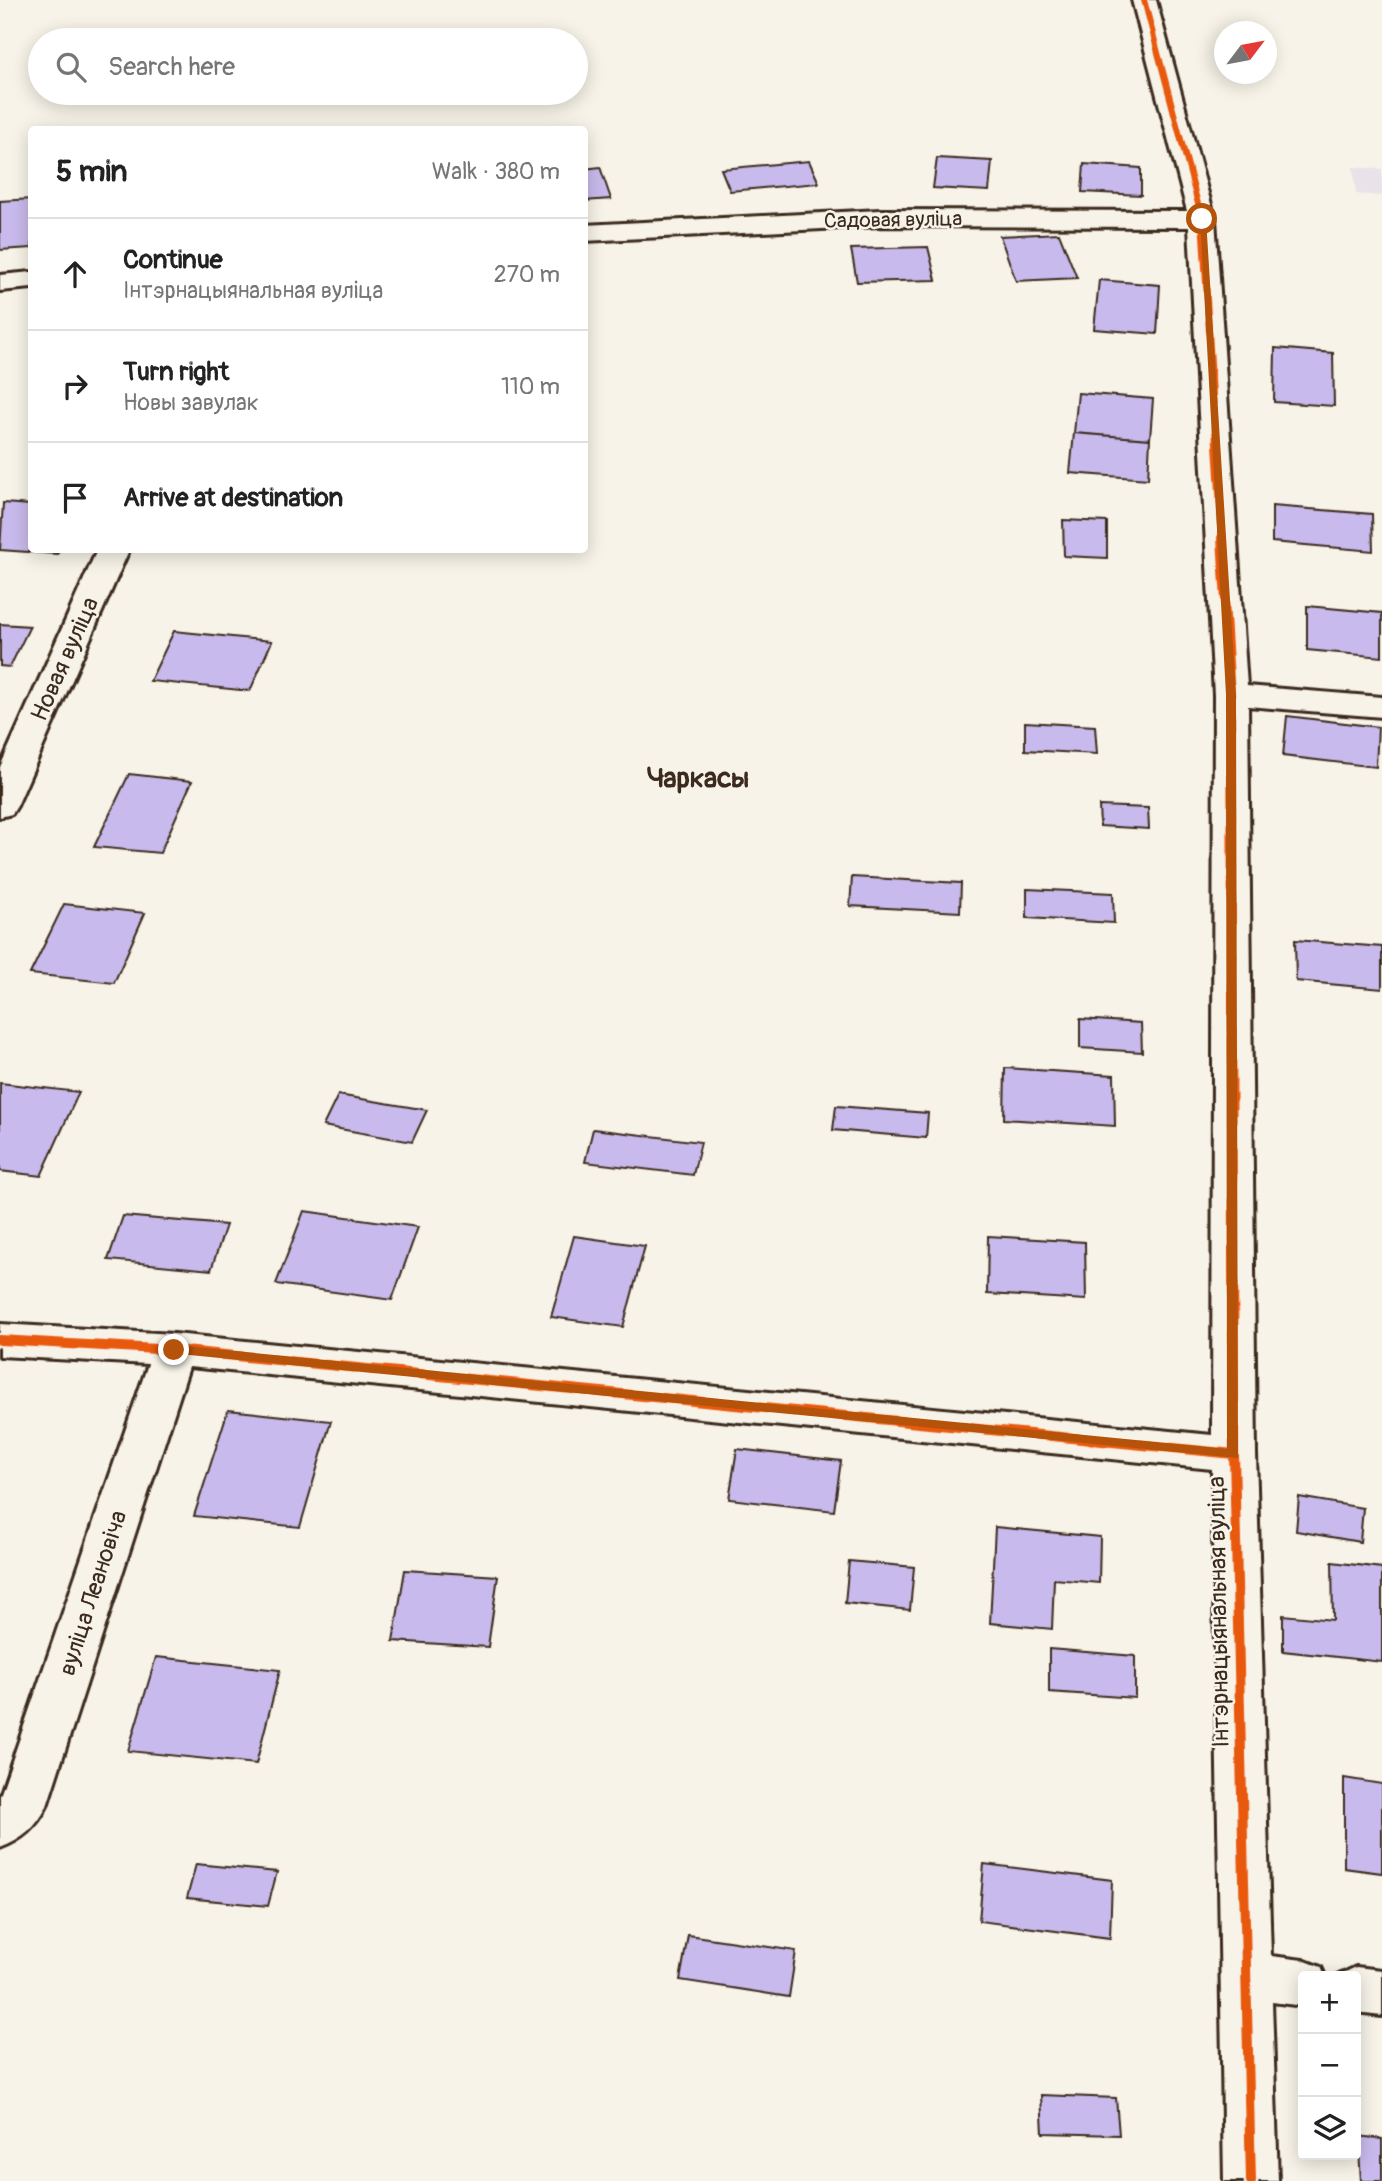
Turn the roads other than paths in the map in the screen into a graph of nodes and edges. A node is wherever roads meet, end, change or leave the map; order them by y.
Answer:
1 (1144, 0) edge
2 (1202, 219) junction
3 (588, 233) edge
4 (28, 280) edge
5 (0, 283) edge
6 (112, 553) edge
7 (1231, 695) junction
8 (1382, 706) edge
9 (0, 806) edge
10 (0, 1340) edge
11 (174, 1350) junction
12 (1234, 1454) junction
13 (0, 1827) edge
14 (1247, 1976) junction
15 (1298, 1982) edge
16 (1361, 1991) edge
17 (1382, 1993) edge
18 (1251, 2181) edge

1 - 2 street, Інтэрнацыянальная вуліца
2 - 3 street, Садовая вуліца
2 - 7 street, Інтэрнацыянальная вуліца
4 - 5 street
6 - 9 street, Новая вуліца
7 - 8 street
7 - 12 street, Інтэрнацыянальная вуліца
10 - 11 street
11 - 12 street
11 - 13 street, вуліца Леановіча
12 - 14 street, Інтэрнацыянальная вуліца
14 - 15 street
14 - 18 street, Інтэрнацыянальная вуліца
16 - 17 street

